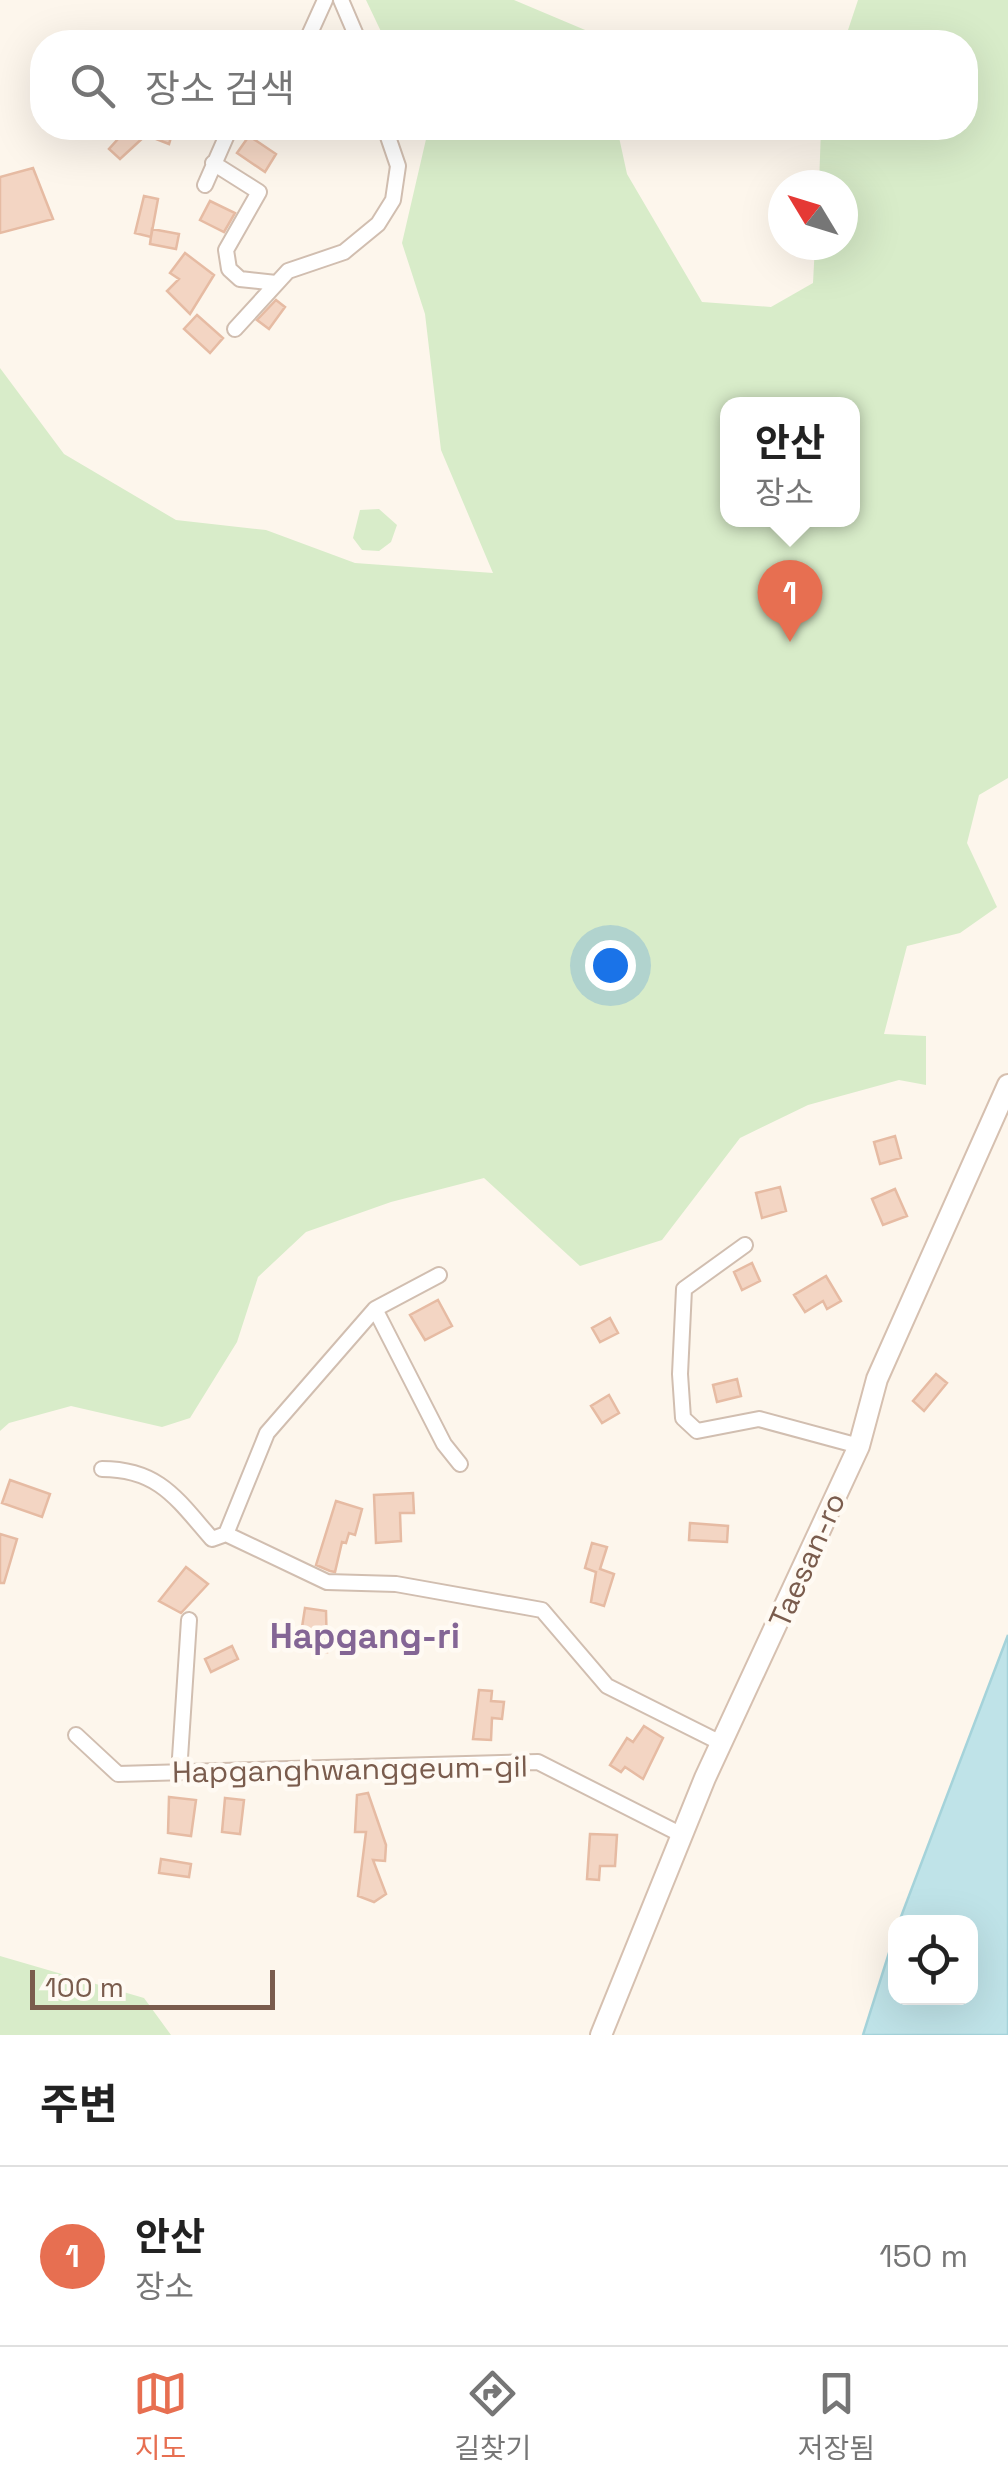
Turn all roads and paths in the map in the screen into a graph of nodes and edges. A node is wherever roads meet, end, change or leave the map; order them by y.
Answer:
1 (325, 0) edge
2 (342, 0) edge
3 (311, 30) edge
4 (355, 30) edge
5 (224, 140) edge
6 (390, 140) edge
7 (213, 163) junction
8 (205, 185) dead end
9 (276, 283) junction
10 (235, 329) dead end
11 (1008, 1085) edge
12 (745, 1245) dead end
13 (439, 1276) dead end
14 (375, 1309) junction
15 (859, 1446) junction
16 (460, 1464) dead end
17 (102, 1469) dead end
18 (226, 1534) junction
19 (189, 1620) dead end
20 (76, 1735) dead end
21 (723, 1744) junction
22 (180, 1773) junction
23 (682, 1835) junction
24 (601, 2035) edge

1 - 3 street
2 - 4 street
5 - 7 street
6 - 9 street
7 - 8 street
7 - 9 street
9 - 10 street
11 - 15 street, Taesan-ro
12 - 15 street
13 - 14 street
14 - 16 street
14 - 18 street
15 - 21 street, Taesan-ro
17 - 18 street
18 - 21 street
19 - 22 street
20 - 22 street, Hapganghwanggeum-gil
21 - 23 street, Taesan-ro
22 - 23 street, Hapganghwanggeum-gil
23 - 24 street, Taesan-ro

